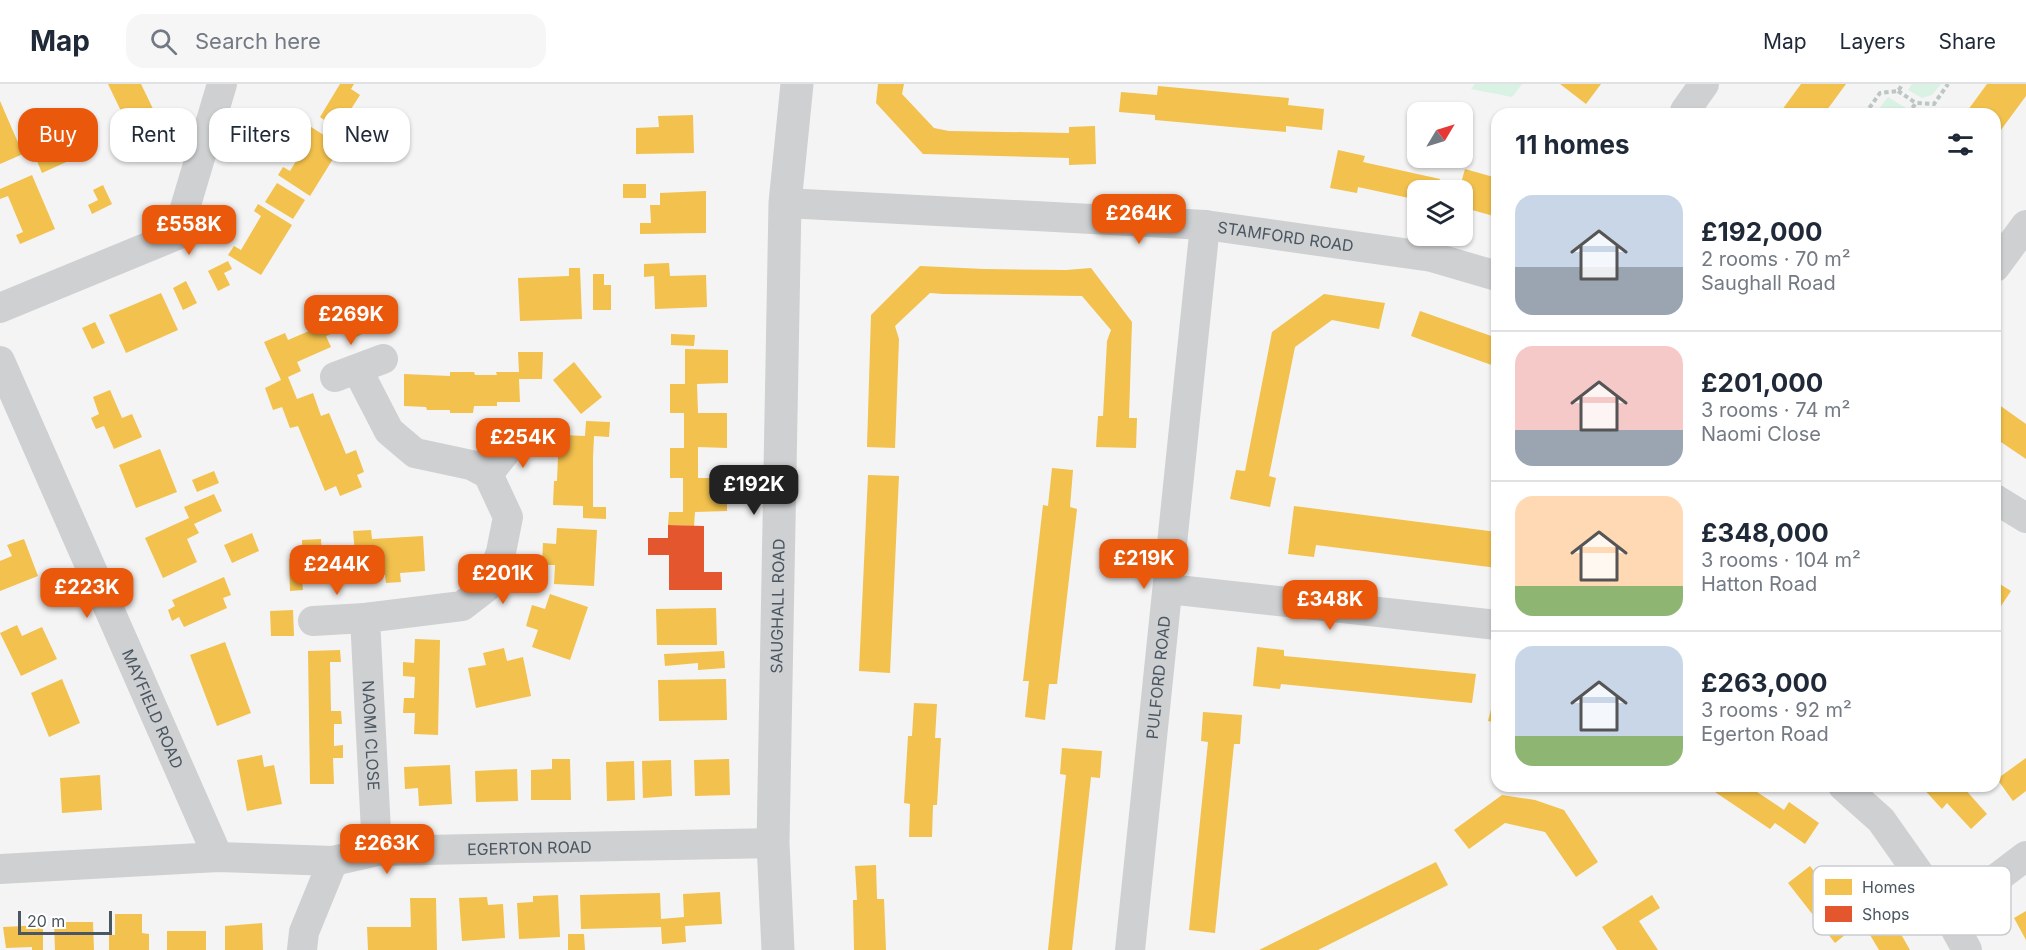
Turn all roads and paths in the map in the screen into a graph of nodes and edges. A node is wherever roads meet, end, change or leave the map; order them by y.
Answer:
1 (223, 84) edge
2 (797, 84) edge
3 (1903, 84) edge
4 (1948, 84) edge
5 (1898, 91) junction
6 (1916, 103) junction
7 (1869, 108) edge
8 (1912, 108) edge
9 (785, 203) junction
10 (1205, 225) junction
11 (2026, 225) edge
12 (2002, 272) edge
13 (1491, 274) edge
14 (0, 308) edge
15 (0, 361) edge
16 (358, 368) dead end
17 (520, 434) dead end
18 (488, 474) junction
19 (2001, 503) edge
20 (2026, 518) edge
21 (1168, 589) junction
22 (365, 618) junction
23 (313, 621) dead end
24 (1491, 624) edge
25 (1851, 792) edge
26 (773, 843) junction
27 (377, 851) junction
28 (2026, 856) edge
29 (218, 857) junction
30 (333, 861) junction
31 (1913, 866) edge
32 (2011, 867) edge
33 (0, 869) edge
34 (1959, 935) edge
35 (302, 950) edge
36 (778, 950) edge
37 (1130, 950) edge
38 (1967, 950) edge

1 - 14 street
2 - 9 street, SAUGHALL ROAD
3 - 5 path
4 - 6 path
5 - 6 path
5 - 7 path
6 - 8 path
9 - 10 street, STAMFORD ROAD
9 - 26 street, SAUGHALL ROAD
10 - 13 street, STAMFORD ROAD
10 - 21 street, PULFORD ROAD
11 - 12 street
15 - 29 street, MAYFIELD ROAD
16 - 18 street
17 - 18 street
18 - 22 street
19 - 20 street
21 - 24 street
21 - 37 street, PULFORD ROAD
22 - 23 street
22 - 27 street, NAOMI CLOSE
25 - 31 street
26 - 27 street, EGERTON ROAD
26 - 36 street, SAUGHALL ROAD
27 - 30 street, EGERTON ROAD
28 - 32 street
29 - 30 street, EGERTON ROAD
29 - 33 street, EGERTON ROAD
30 - 35 street
34 - 38 street

